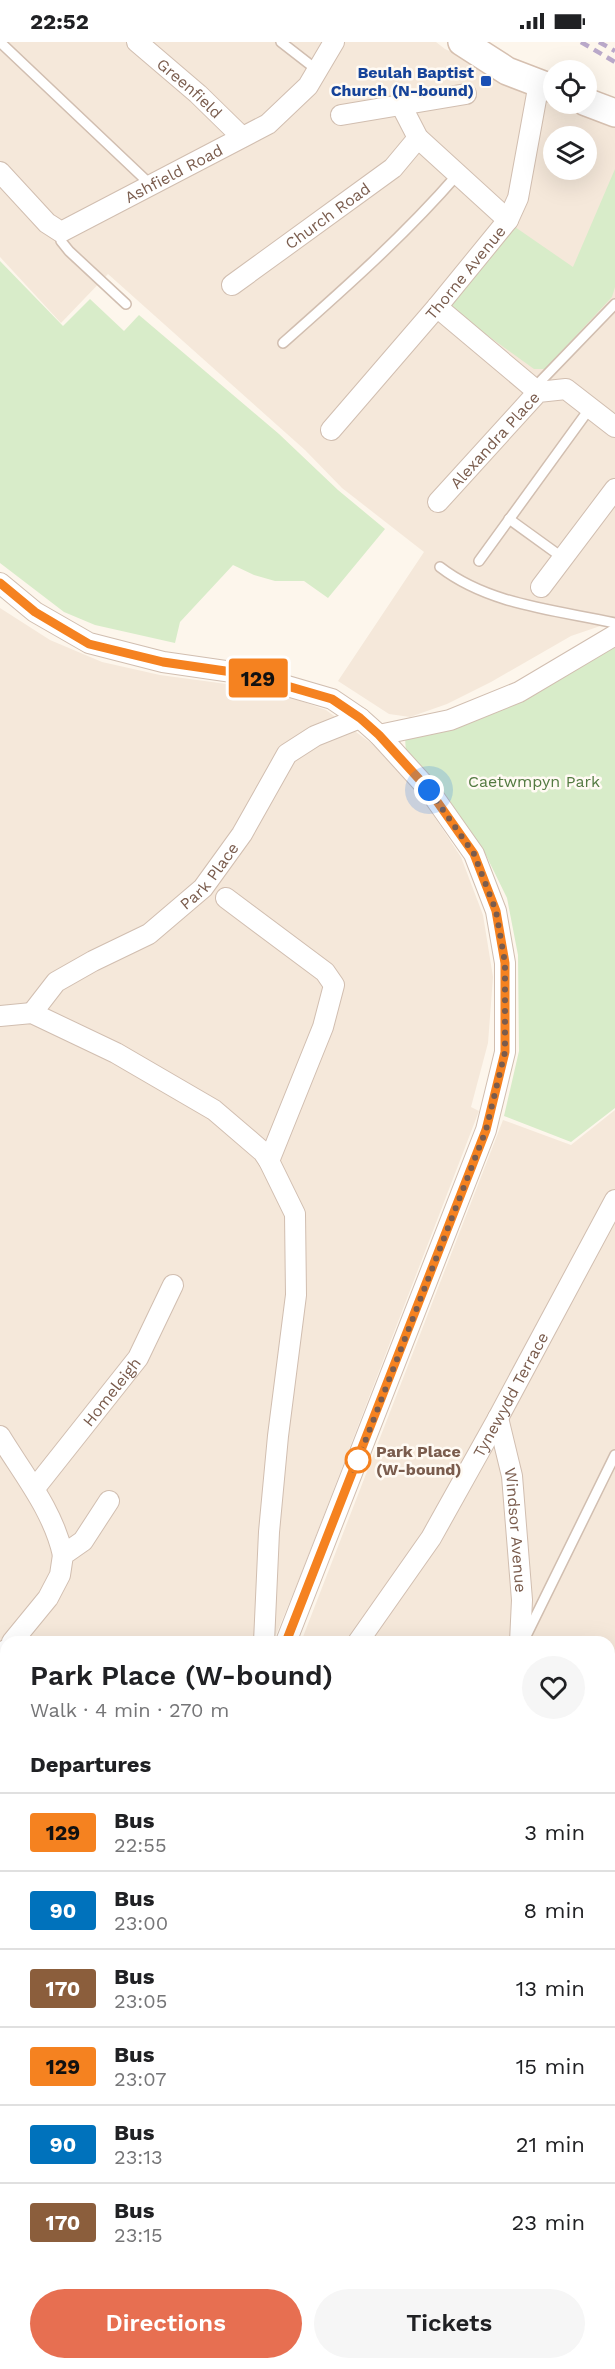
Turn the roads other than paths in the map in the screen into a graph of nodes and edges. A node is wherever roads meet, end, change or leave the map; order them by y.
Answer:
1 (0, 42) edge
2 (137, 42) edge
3 (281, 42) edge
4 (334, 42) edge
5 (462, 42) edge
6 (317, 70) junction
7 (543, 85) edge
8 (466, 94) dead end
9 (543, 98) edge
10 (401, 105) junction
11 (597, 106) edge
12 (615, 113) edge
13 (341, 115) dead end
14 (242, 137) junction
15 (418, 138) junction
16 (0, 172) edge
17 (457, 175) junction
18 (152, 186) junction
19 (508, 220) junction
20 (61, 232) junction
21 (232, 285) dead end
22 (126, 304) dead end
23 (615, 304) edge
24 (437, 308) junction
25 (283, 343) dead end
26 (536, 390) junction
27 (590, 408) junction
28 (615, 427) edge
29 (331, 430) dead end
30 (615, 489) edge
31 (438, 502) dead end
32 (509, 519) junction
33 (563, 558) junction
34 (479, 561) dead end
35 (440, 567) dead end
36 (0, 583) edge
37 (541, 587) dead end
38 (615, 623) edge
39 (615, 635) edge
40 (360, 718) junction
41 (379, 735) junction
42 (226, 898) dead end
43 (32, 1013) junction
44 (0, 1016) edge
45 (269, 1161) junction
46 (615, 1200) edge
47 (173, 1285) dead end
48 (498, 1418) junction
49 (0, 1436) edge
50 (615, 1455) edge
51 (35, 1488) junction
52 (109, 1501) dead end
53 (63, 1555) junction
54 (17, 1636) edge
55 (264, 1636) edge
56 (288, 1636) edge
57 (362, 1636) edge
58 (521, 1636) edge
59 (525, 1636) edge

1 - 18 lane
2 - 14 street, Greenfield
3 - 6 lane
4 - 6 street, Ashfield Road
5 - 7 street
6 - 14 street, Ashfield Road
8 - 10 street
9 - 19 street, Thorne Avenue
10 - 13 street
10 - 15 street
11 - 12 street
14 - 18 street, Ashfield Road
15 - 17 street
15 - 21 street, Church Road
16 - 20 street
17 - 19 street
17 - 25 lane
18 - 20 street, Ashfield Road
19 - 24 street, Thorne Avenue
20 - 22 lane
23 - 26 lane
24 - 26 street
24 - 29 street, Thorne Avenue
26 - 27 street, Alexandra Place
26 - 31 street, Alexandra Place
27 - 28 street, Alexandra Place
27 - 32 lane
30 - 33 street
32 - 33 lane
32 - 34 lane
33 - 37 street
35 - 38 lane
36 - 40 street
39 - 41 street
40 - 41 street
40 - 43 street, Park Place
41 - 56 street
42 - 45 street, Park Place
43 - 44 street
43 - 45 street
45 - 55 street
46 - 48 street, Tynewydd Terrace
47 - 51 street, Homeleigh
48 - 57 street, Tynewydd Terrace
48 - 58 street, Windsor Avenue
49 - 51 street
50 - 59 lane
51 - 53 street
52 - 53 street
53 - 54 street

